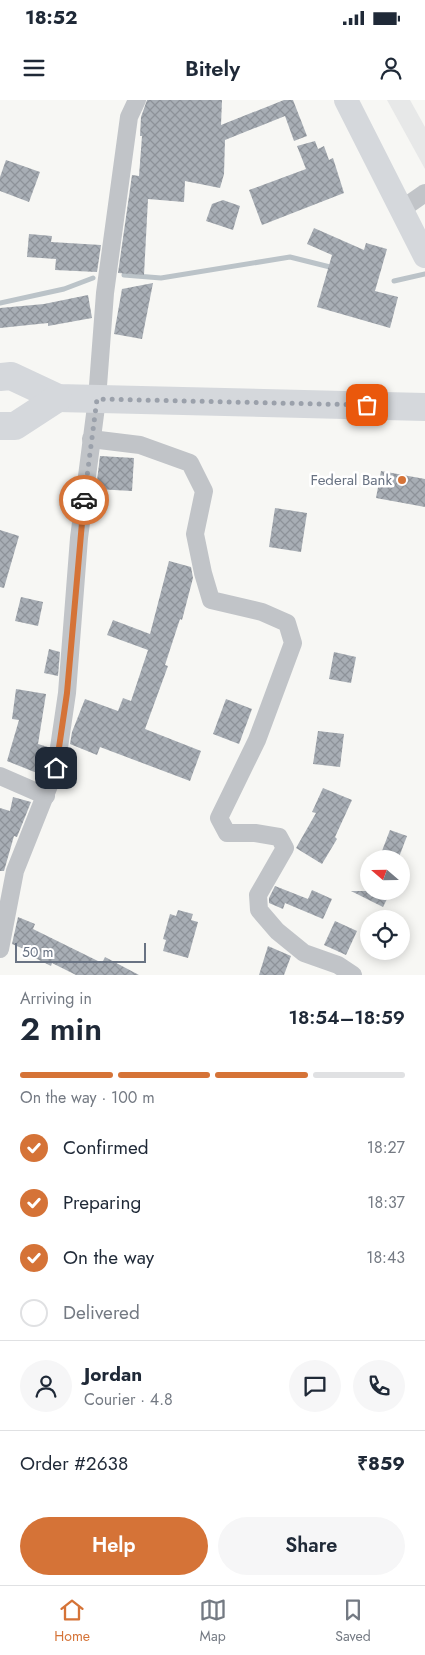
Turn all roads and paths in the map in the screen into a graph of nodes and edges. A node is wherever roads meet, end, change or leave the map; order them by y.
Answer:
1 (137, 100) edge
2 (346, 100) edge
3 (425, 193) edge
4 (402, 209) junction
5 (422, 247) edge
6 (0, 377) edge
7 (58, 398) junction
8 (97, 399) junction
9 (425, 406) edge
10 (0, 426) edge
11 (91, 440) junction
12 (0, 776) edge
13 (46, 796) junction
14 (0, 949) edge
15 (353, 975) edge

1 - 8 street
2 - 4 main road
3 - 4 street
4 - 5 main road
6 - 7 highway
7 - 8 highway
7 - 10 highway
8 - 9 highway
8 - 11 street
11 - 13 street
11 - 15 street
12 - 13 street
13 - 14 street

